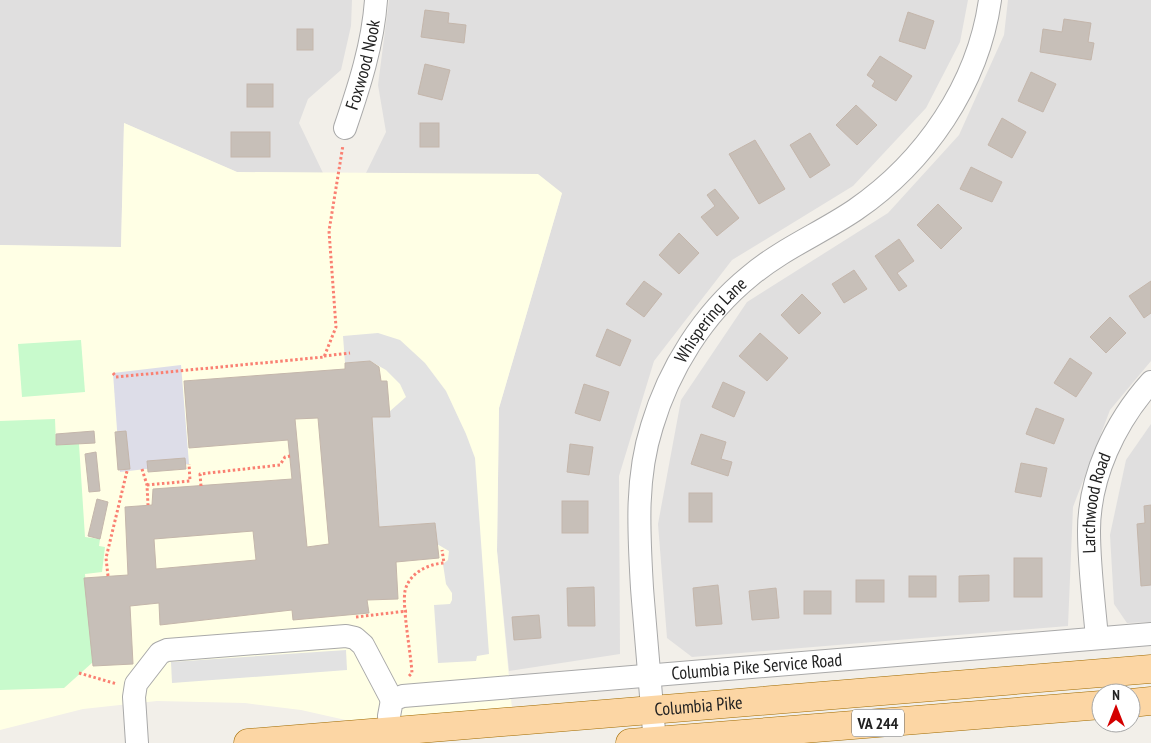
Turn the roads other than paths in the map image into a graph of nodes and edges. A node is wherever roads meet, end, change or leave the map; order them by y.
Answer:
1 (376, 0) edge
2 (990, 0) edge
3 (345, 128) dead end
4 (1151, 382) edge
5 (1151, 634) edge
6 (1096, 638) junction
7 (1151, 669) edge
8 (649, 675) junction
9 (392, 700) junction
10 (1091, 706) edge
11 (652, 710) junction
12 (390, 730) junction
13 (647, 742) edge
14 (137, 743) edge
15 (248, 743) edge

1 - 3 street, Foxwood Nook
2 - 8 street, Whispering Lane
4 - 6 street, Larchwood Road
5 - 6 street, Columbia Pike Service Road
6 - 8 street, Columbia Pike Service Road
7 - 11 main road, Columbia Pike / VA 244
8 - 9 street, Columbia Pike Service Road
8 - 11 street, Whispering Lane
9 - 12 street
9 - 14 street
10 - 13 main road, Columbia Pike / VA 244
11 - 12 main road, Columbia Pike / VA 244
11 - 13 street, Whispering Lane
12 - 15 main road, Columbia Pike / VA 244

